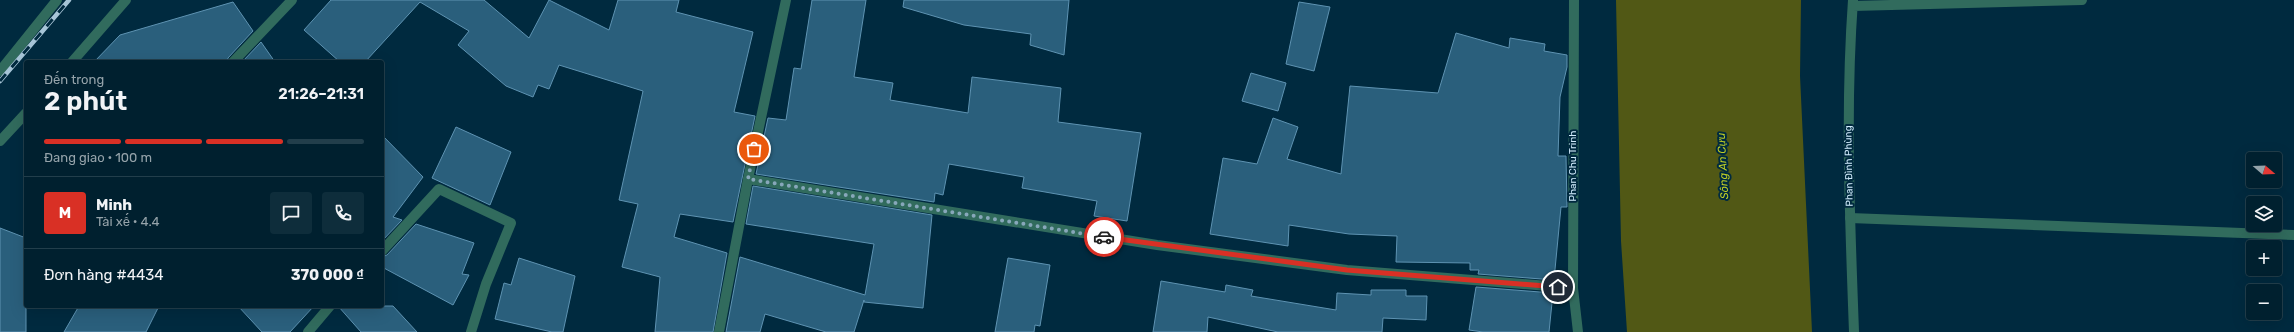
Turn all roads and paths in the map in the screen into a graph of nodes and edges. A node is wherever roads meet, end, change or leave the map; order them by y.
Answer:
1 (57, 0) edge
2 (126, 0) edge
3 (292, 0) edge
4 (786, 0) edge
5 (1574, 0) edge
6 (2082, 0) edge
7 (1853, 3) edge
8 (74, 60) edge
9 (235, 60) edge
10 (0, 71) edge
11 (24, 115) edge
12 (0, 141) edge
13 (748, 179) junction
14 (1850, 218) junction
15 (2294, 235) edge
16 (384, 249) edge
17 (1573, 288) junction
18 (328, 308) edge
19 (308, 332) edge
20 (471, 332) edge
21 (719, 332) edge
22 (1578, 332) edge
23 (1854, 332) edge

1 - 10 street
2 - 8 street
3 - 9 street
4 - 13 street
5 - 17 street, Phan Chu Trinh
6 - 7 street
7 - 14 street, Phan Đình Phùng
11 - 12 street
13 - 17 street
13 - 21 street
14 - 15 street
14 - 23 street, Phan Đình Phùng
16 - 20 street
17 - 22 street, Phan Chu Trinh
18 - 19 street

